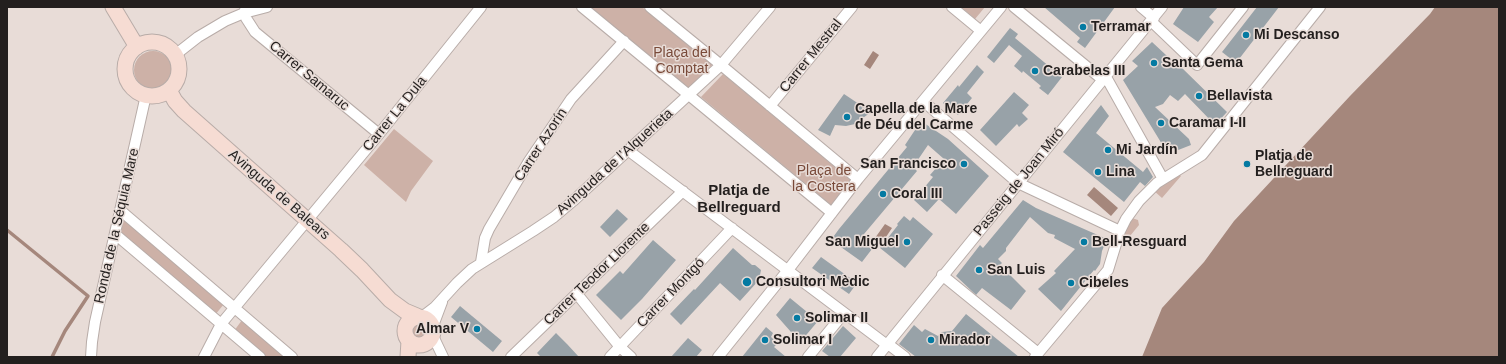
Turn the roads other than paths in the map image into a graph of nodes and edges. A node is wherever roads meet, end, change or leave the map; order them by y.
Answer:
1 (113, 7) edge
2 (267, 7) edge
3 (482, 7) edge
4 (582, 7) edge
5 (650, 7) edge
6 (770, 7) edge
7 (852, 7) edge
8 (952, 7) edge
9 (1001, 7) edge
10 (1014, 7) edge
11 (1141, 7) edge
12 (1162, 7) edge
13 (1243, 7) edge
14 (1320, 7) edge
15 (245, 10) edge
16 (1152, 19) junction
17 (981, 31) junction
18 (624, 41) junction
19 (137, 47) junction
20 (175, 55) junction
21 (722, 65) junction
22 (1104, 79) junction
23 (169, 90) junction
24 (146, 95) junction
25 (689, 96) junction
26 (923, 101) junction
27 (770, 106) junction
28 (379, 134) junction
29 (629, 150) junction
30 (858, 179) junction
31 (1163, 179) junction
32 (1018, 183) junction
33 (683, 191) junction
34 (120, 210) junction
35 (832, 213) junction
36 (308, 220) junction
37 (732, 228) junction
38 (1120, 232) junction
39 (115, 234) junction
40 (481, 262) junction
41 (788, 270) junction
42 (942, 275) junction
43 (577, 294) junction
44 (234, 308) junction
45 (844, 313) junction
46 (222, 324) junction
47 (420, 334) edge
48 (887, 344) junction
49 (620, 347) junction
50 (1036, 355) edge
51 (91, 357) edge
52 (204, 357) edge
53 (260, 357) edge
54 (292, 357) edge
55 (408, 357) edge
56 (442, 357) edge
57 (511, 357) edge
58 (610, 357) edge
59 (631, 357) edge
60 (718, 357) edge
61 (808, 357) edge
62 (877, 357) edge
63 (905, 357) edge

1 - 19 street
2 - 15 street
3 - 28 street, Carrer La Dula
4 - 18 street
5 - 21 street
6 - 21 street, Avinguda de l’Alquerieta
7 - 27 street, Carrer Mestral
8 - 17 street
9 - 17 street
10 - 22 street
11 - 16 street
12 - 16 street, Passeig de Joan Miró
13 - 16 street
14 - 31 street
15 - 20 street
15 - 28 street, Carrer Samaruc
16 - 22 street, Passeig de Joan Miró
17 - 26 street
18 - 25 street
18 - 40 street, Carrer Azorín
19 - 20 street
19 - 24 street
20 - 23 street
21 - 25 street, Avinguda de l’Alquerieta
21 - 27 street
22 - 31 street
22 - 32 street, Passeig de Joan Miró
23 - 24 street
23 - 36 street, Avinguda de Balears
24 - 34 street, Ronda de la Séquia Mare
25 - 29 street, Avinguda de l’Alquerieta
25 - 35 street
26 - 30 street
26 - 32 street
27 - 30 street
28 - 36 street, Carrer La Dula
29 - 33 street
29 - 40 street, Avinguda de l’Alquerieta
30 - 35 street
31 - 38 street
32 - 38 street
32 - 42 street, Passeig de Joan Miró
33 - 37 street
33 - 43 street, Carrer Teodor Llorente
34 - 39 street, Ronda de la Séquia Mare
34 - 44 street
35 - 41 street
36 - 44 street, Carrer La Dula
36 - 47 street, Avinguda de Balears
37 - 41 street
37 - 49 street, Carrer Montgó
38 - 50 street
39 - 46 street
39 - 51 street, Ronda de la Séquia Mare
40 - 47 street, Avinguda de l’Alquerieta
41 - 45 street
41 - 60 street
42 - 48 street, Passeig de Joan Miró
42 - 50 street
43 - 49 street
43 - 57 street, Carrer Teodor Llorente
44 - 46 street, Carrer La Dula
44 - 54 street
45 - 48 street
45 - 61 street
46 - 52 street, Carrer La Dula
46 - 53 street
47 - 55 street
47 - 56 street
48 - 62 street, Passeig de Joan Miró
48 - 63 street
49 - 58 street, Carrer Montgó
49 - 59 street

